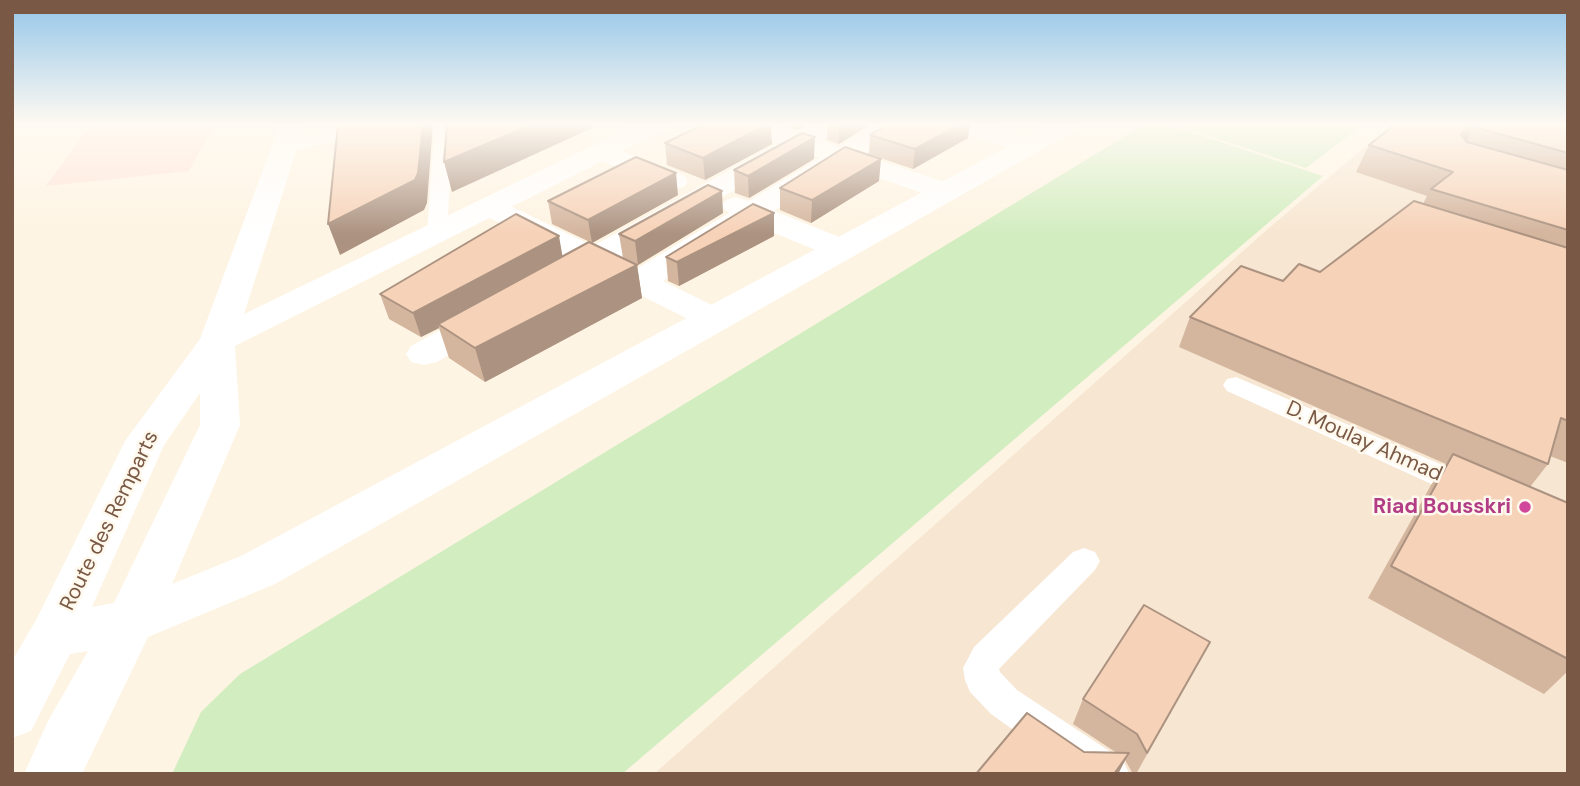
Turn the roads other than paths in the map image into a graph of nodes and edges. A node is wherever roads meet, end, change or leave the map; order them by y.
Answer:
1 (281, 161) edge
2 (442, 161) edge
3 (582, 161) edge
4 (625, 161) edge
5 (768, 161) edge
6 (838, 161) edge
7 (855, 161) edge
8 (1003, 161) edge
9 (946, 192) junction
10 (708, 195) junction
11 (492, 208) junction
12 (753, 213) junction
13 (437, 234) junction
14 (841, 249) junction
15 (594, 258) junction
16 (640, 281) junction
17 (714, 319) junction
18 (217, 341) junction
19 (424, 354) dead end
20 (1236, 385) dead end
21 (1491, 498) edge
22 (1084, 561) dead end
23 (130, 622) junction
24 (54, 635) junction
25 (12, 712) edge
26 (52, 774) edge
27 (1109, 774) edge

1 - 18 street, Route des Remparts
2 - 13 lane
3 - 11 street
4 - 10 street
5 - 10 street
6 - 12 street
7 - 9 street
8 - 9 street
9 - 14 street
10 - 12 street
10 - 15 street
11 - 13 street
11 - 15 street
12 - 14 street
12 - 16 street
13 - 18 street
14 - 17 street
15 - 16 street
15 - 19 street
16 - 17 street
17 - 23 street
18 - 23 street, Route des Remparts
18 - 24 street, Route des Remparts
20 - 21 lane, D. Moulay Ahmad
22 - 27 lane
23 - 24 street, Route des Remparts
23 - 26 street, Route des Remparts
24 - 25 street, Route des Remparts

